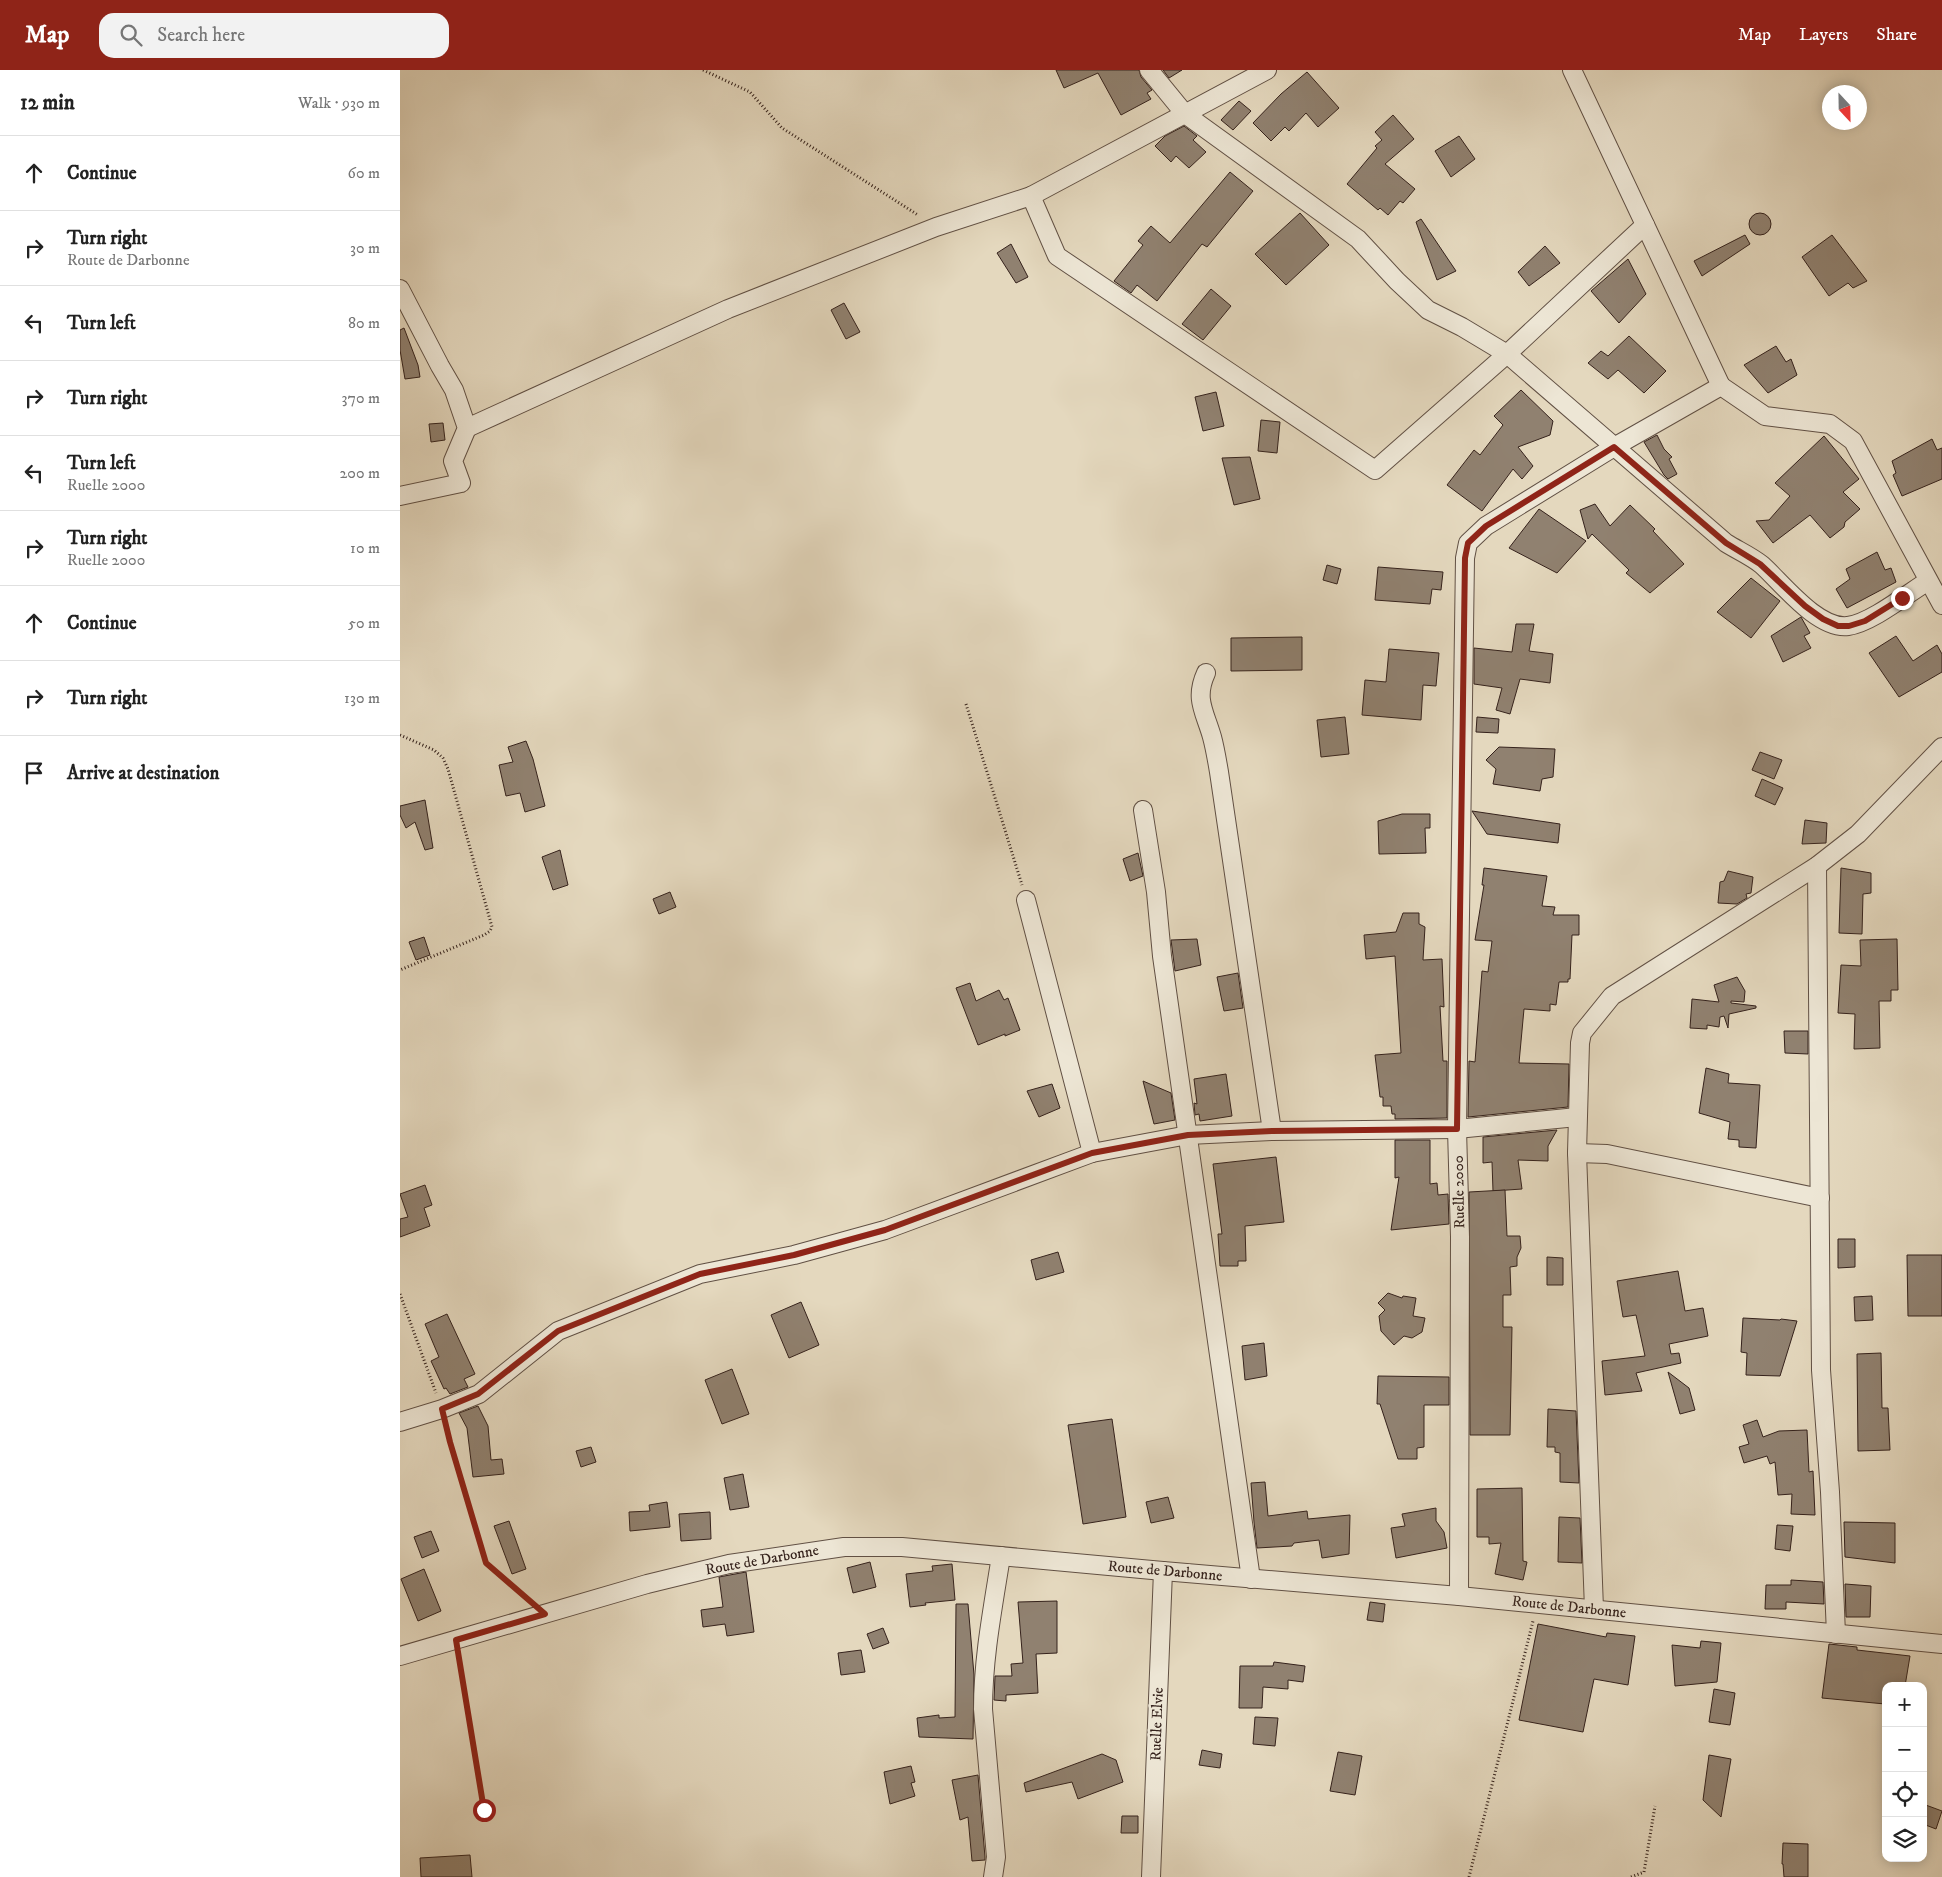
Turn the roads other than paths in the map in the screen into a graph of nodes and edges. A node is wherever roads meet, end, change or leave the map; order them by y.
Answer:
1 (1149, 70) edge
2 (1267, 70) edge
3 (1572, 70) edge
4 (1185, 114) junction
5 (1031, 196) junction
6 (1645, 225) junction
7 (400, 288) edge
8 (1506, 354) junction
9 (1721, 386) junction
10 (467, 428) junction
11 (1614, 447) junction
12 (400, 496) edge
13 (1928, 581) junction
14 (1942, 605) edge
15 (1206, 673) dead end
16 (1942, 747) edge
17 (1143, 810) dead end
18 (1817, 866) junction
19 (1026, 900) road end
20 (1577, 1117) junction
21 (1457, 1129) junction
22 (1272, 1131) junction
23 (1188, 1135) junction
24 (1092, 1153) junction
25 (1576, 1153) junction
26 (1820, 1198) junction
27 (400, 1422) edge
28 (1001, 1556) junction
29 (1163, 1571) junction
30 (1251, 1578) junction
31 (1460, 1596) junction
32 (1594, 1609) junction
33 (1836, 1634) junction
34 (1942, 1644) edge
35 (400, 1656) edge
36 (993, 1877) edge
37 (1151, 1877) edge

1 - 4 street
2 - 4 street
3 - 6 street
4 - 5 street
4 - 8 street
5 - 8 street
5 - 10 street
6 - 8 street
6 - 9 street
7 - 10 street
8 - 11 street
9 - 11 street, Ruelle 2000
9 - 13 street
10 - 12 street
11 - 13 street
11 - 21 street, Ruelle 2000
13 - 14 street
15 - 22 street
16 - 18 street
17 - 23 street
18 - 20 street
18 - 26 street
19 - 24 street
20 - 21 street
20 - 25 street
21 - 22 street
21 - 31 street, Ruelle 2000
22 - 23 street
23 - 24 street
23 - 30 street
24 - 27 street
25 - 26 street
25 - 32 street
26 - 33 street
28 - 29 street, Route de Darbonne
28 - 35 street, Route de Darbonne
28 - 36 street
29 - 30 street, Route de Darbonne
29 - 37 street, Ruelle Elvie
30 - 31 street, Route de Darbonne
31 - 32 street, Route de Darbonne
32 - 33 street, Route de Darbonne
33 - 34 street, Route de Darbonne

